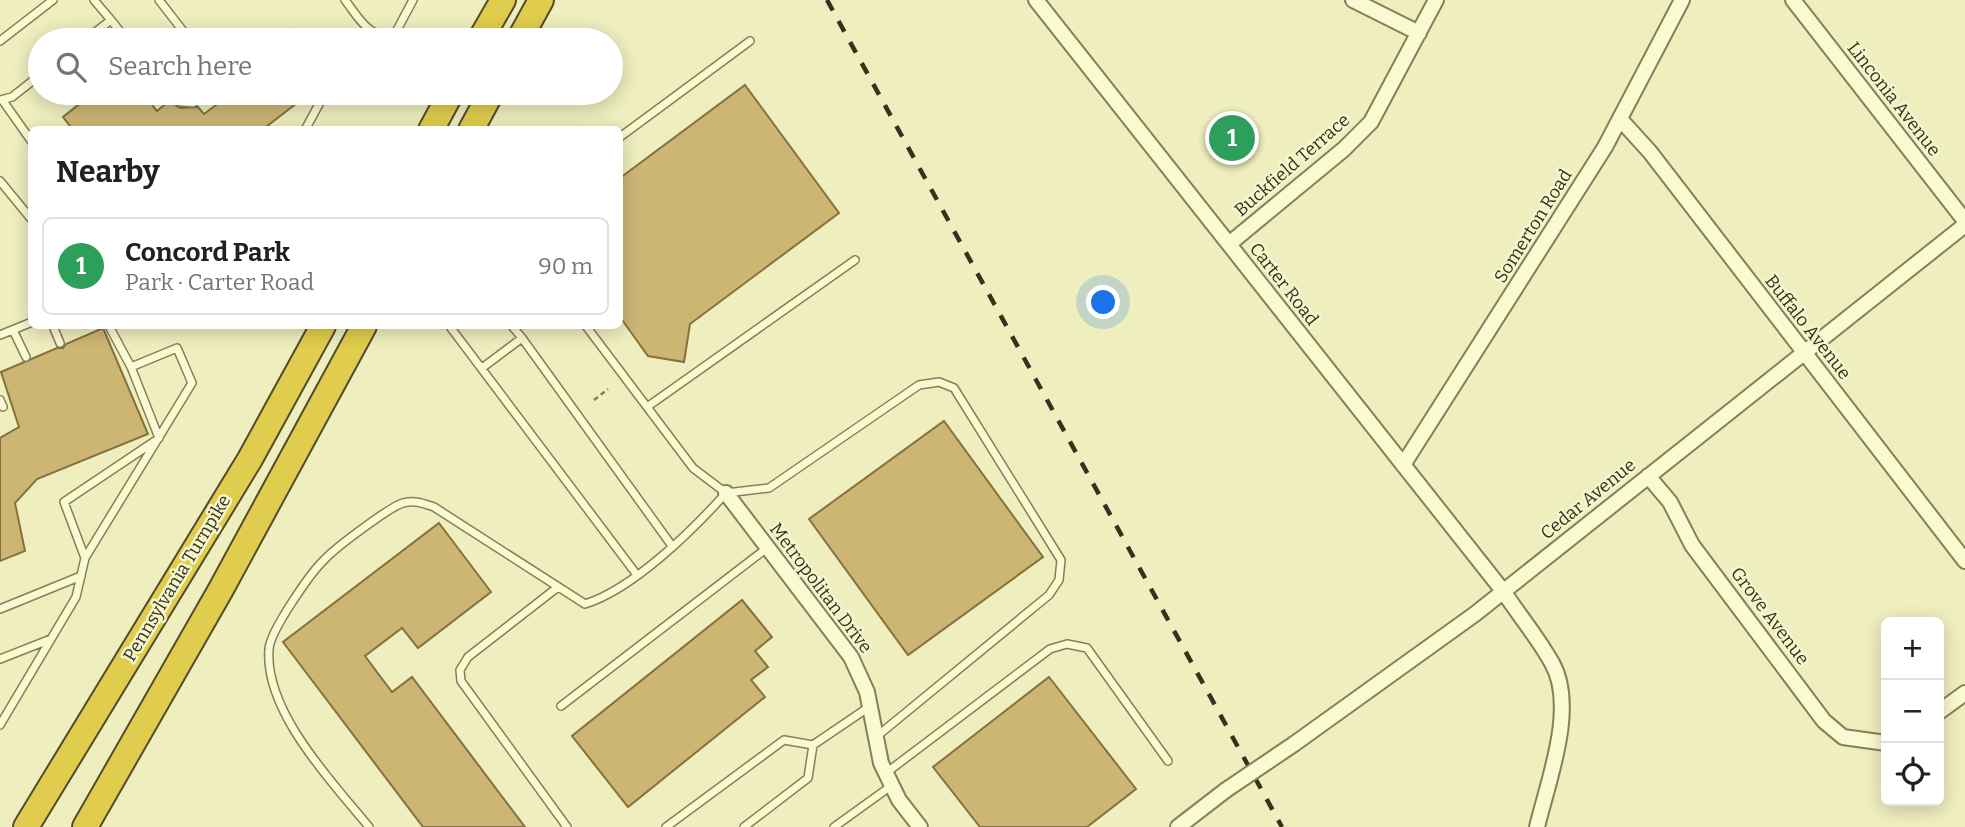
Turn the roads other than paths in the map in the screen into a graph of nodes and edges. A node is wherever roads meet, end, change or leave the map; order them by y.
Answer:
1 (53, 0) edge
2 (94, 0) edge
3 (159, 0) edge
4 (345, 0) edge
5 (402, 0) edge
6 (413, 0) edge
7 (502, 0) edge
8 (541, 0) edge
9 (1036, 0) edge
10 (1353, 0) edge
11 (1436, 0) edge
12 (1682, 0) edge
13 (1793, 0) edge
14 (409, 8) junction
15 (111, 20) junction
16 (101, 28) edge
17 (117, 28) edge
18 (181, 28) edge
19 (367, 28) edge
20 (398, 28) edge
21 (487, 28) edge
22 (526, 28) edge
23 (1419, 33) junction
24 (0, 41) edge
25 (750, 41) dead end
26 (28, 83) edge
27 (1, 101) edge
28 (319, 105) edge
29 (445, 105) edge
30 (485, 105) edge
31 (1620, 119) junction
32 (307, 126) edge
33 (433, 126) edge
34 (473, 126) edge
35 (623, 135) edge
36 (28, 137) edge
37 (0, 181) edge
38 (28, 215) edge
39 (1965, 223) edge
40 (1228, 244) junction
41 (855, 260) dead end
42 (28, 324) edge
43 (54, 329) edge
44 (111, 329) edge
45 (321, 329) edge
46 (362, 329) edge
47 (452, 329) edge
48 (514, 329) edge
49 (588, 329) edge
50 (13, 330) junction
51 (0, 335) edge
52 (522, 338) junction
53 (60, 343) dead end
54 (1804, 352) junction
55 (26, 358) dead end
56 (131, 367) junction
57 (482, 368) junction
58 (647, 407) junction
59 (159, 438) junction
60 (1403, 465) junction
61 (1648, 476) junction
62 (726, 493) junction
63 (672, 546) junction
64 (767, 548) junction
65 (85, 558) junction
66 (1965, 561) edge
67 (637, 575) junction
68 (81, 576) junction
69 (558, 587) junction
70 (1503, 591) junction
71 (0, 609) edge
72 (51, 639) junction
73 (0, 659) edge
74 (1965, 693) edge
75 (561, 706) dead end
76 (869, 707) junction
77 (1944, 708) edge
78 (0, 725) edge
79 (874, 739) junction
80 (1881, 742) edge
81 (813, 745) junction
82 (1168, 761) dead end
83 (888, 779) junction
84 (26, 827) edge
85 (85, 827) edge
86 (369, 827) edge
87 (567, 827) edge
88 (666, 827) edge
89 (744, 827) edge
90 (834, 827) edge
91 (920, 827) edge
92 (1178, 827) edge
93 (1537, 827) edge

1 - 24 lane
2 - 15 lane
3 - 18 lane
4 - 19 lane
5 - 14 lane
6 - 14 lane
7 - 21 highway
8 - 22 highway
9 - 40 street, Carter Road
10 - 23 street
11 - 23 street, Buckfield Terrace
12 - 31 street, Somerton Road
13 - 39 street, Linconia Avenue
14 - 20 lane
15 - 16 lane
15 - 17 lane
23 - 40 street, Buckfield Terrace
25 - 35 lane
26 - 27 lane
27 - 36 lane
28 - 32 lane
29 - 33 highway
30 - 34 highway
31 - 54 street, Buffalo Avenue
31 - 60 street, Somerton Road
37 - 38 lane
39 - 54 street, Cedar Avenue
40 - 60 street, Carter Road
41 - 58 lane
42 - 50 lane
43 - 53 lane
44 - 56 lane
45 - 84 highway, Pennsylvania Turnpike
46 - 85 highway
47 - 57 lane
48 - 52 lane
49 - 58 lane
50 - 51 lane
50 - 55 lane
52 - 57 lane
52 - 63 lane
54 - 61 street, Cedar Avenue
54 - 66 street, Buffalo Avenue
56 - 59 lane
56 - 59 lane
57 - 67 lane
58 - 62 lane
59 - 65 lane
59 - 65 lane
60 - 70 street, Carter Road
61 - 70 street, Cedar Avenue
61 - 80 street, Grove Avenue
62 - 63 lane
62 - 64 street, Metropolitan Drive
62 - 79 lane
63 - 67 lane
64 - 75 lane
64 - 76 street, Metropolitan Drive
65 - 68 lane
67 - 69 lane
68 - 71 lane
68 - 72 lane
69 - 86 lane
69 - 87 lane
70 - 92 street, Cedar Avenue, bridge
70 - 93 street, Carter Road
72 - 73 lane
72 - 78 lane
74 - 77 street
76 - 79 street, Metropolitan Drive
76 - 81 lane
79 - 83 street, Metropolitan Drive
81 - 88 lane
81 - 89 lane
82 - 83 lane
83 - 90 lane
83 - 91 street, Metropolitan Drive

